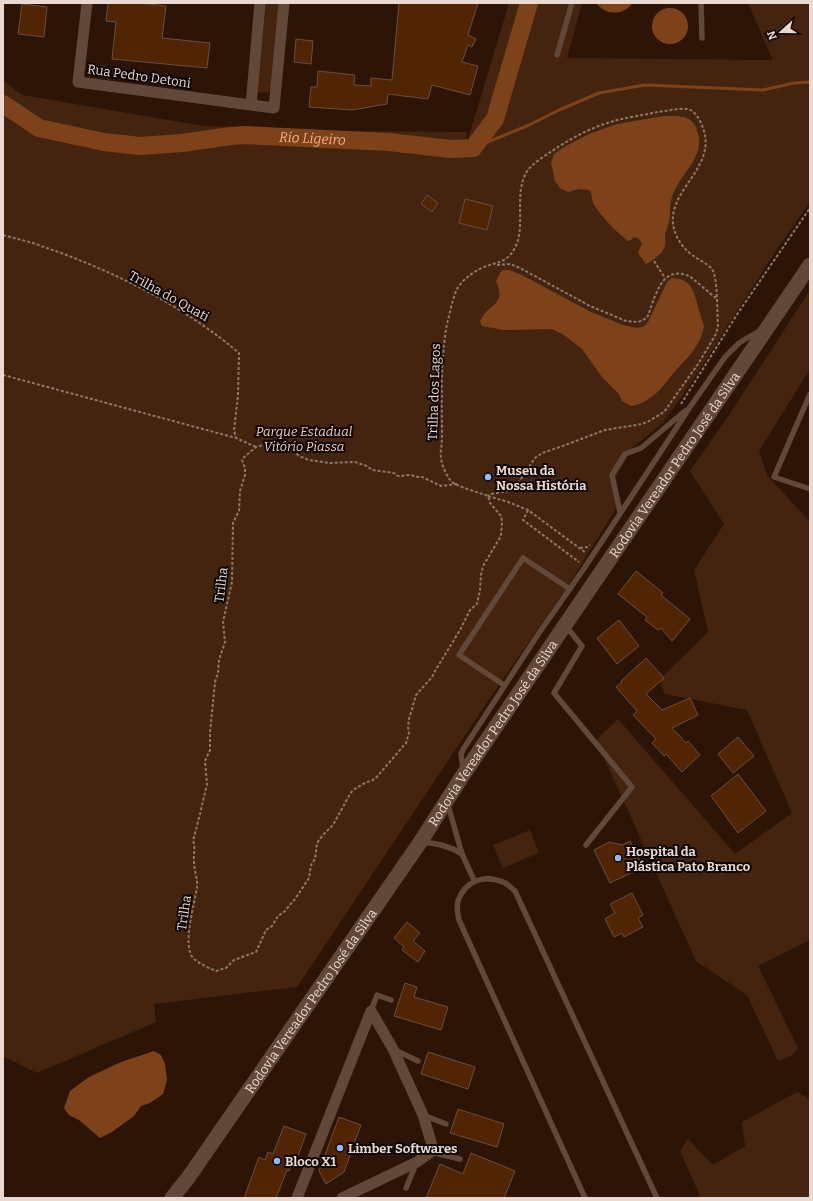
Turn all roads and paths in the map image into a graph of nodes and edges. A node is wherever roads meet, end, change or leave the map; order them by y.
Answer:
1 (87, 3) edge
2 (260, 3) edge
3 (284, 3) edge
4 (572, 3) edge
5 (701, 3) edge
6 (702, 38) dead end
7 (557, 55) dead end
8 (251, 105) junction
9 (810, 208) edge
10 (3, 235) edge
11 (654, 261) dead end
12 (496, 265) junction
13 (810, 265) edge
14 (665, 278) junction
15 (716, 298) junction
16 (770, 324) junction
17 (3, 374) edge
18 (810, 394) edge
19 (680, 406) dead end
20 (690, 407) junction
21 (236, 438) junction
22 (256, 446) junction
23 (456, 484) junction
24 (810, 489) edge
25 (488, 496) junction
26 (528, 510) junction
27 (620, 512) junction
28 (590, 544) dead end
29 (580, 548) junction
30 (592, 557) junction
31 (585, 567) junction
32 (570, 589) junction
33 (565, 625) junction
34 (504, 686) junction
35 (463, 775) junction
36 (447, 801) junction
37 (422, 841) junction
38 (586, 845) dead end
39 (462, 854) junction
40 (474, 880) junction
41 (391, 1000) dead end
42 (371, 1011) junction
43 (393, 1049) junction
44 (418, 1061) dead end
45 (423, 1115) junction
46 (446, 1124) dead end
47 (431, 1152) junction
48 (460, 1159) dead end
49 (417, 1162) junction
50 (406, 1188) dead end
51 (177, 1192) edge
52 (168, 1198) edge
53 (297, 1198) edge
54 (342, 1198) edge
55 (585, 1198) edge
56 (657, 1198) edge

1 - 8 street, Rua Pedro Detoni
2 - 8 street
3 - 8 street
4 - 7 lane
5 - 6 lane
9 - 19 path
10 - 21 path, Trilha do Quati
11 - 14 path
12 - 14 path
12 - 15 path, Trilha dos Lagos
12 - 23 path, Trilha dos Lagos
13 - 16 main road, Rodovia Vereador Pedro José da Silva
14 - 15 path
15 - 25 path, Trilha dos Lagos
16 - 20 lane
16 - 33 main road, Rodovia Vereador Pedro José da Silva
17 - 21 path
18 - 24 lane
20 - 27 lane
20 - 27 lane
21 - 22 path
22 - 23 path
22 - 25 path, Trilha
23 - 25 path
25 - 26 path
26 - 29 path
26 - 31 path
27 - 30 lane
28 - 29 path
29 - 30 path
30 - 31 lane
31 - 32 lane
32 - 34 lane
32 - 34 lane
33 - 35 main road, Rodovia Vereador Pedro José da Silva
33 - 38 lane
34 - 35 lane
35 - 36 main road, Rodovia Vereador Pedro José da Silva
36 - 37 main road, Rodovia Vereador Pedro José da Silva
36 - 39 lane
37 - 39 lane
37 - 51 main road, Rodovia Vereador Pedro José da Silva
39 - 40 lane
40 - 55 lane
40 - 56 lane
41 - 42 lane
42 - 43 street
42 - 53 street
43 - 44 lane
43 - 45 street
45 - 46 lane
45 - 47 street
47 - 48 lane
47 - 49 street
49 - 50 lane
49 - 54 street
51 - 52 main road, Rodovia Vereador Pedro José da Silva

